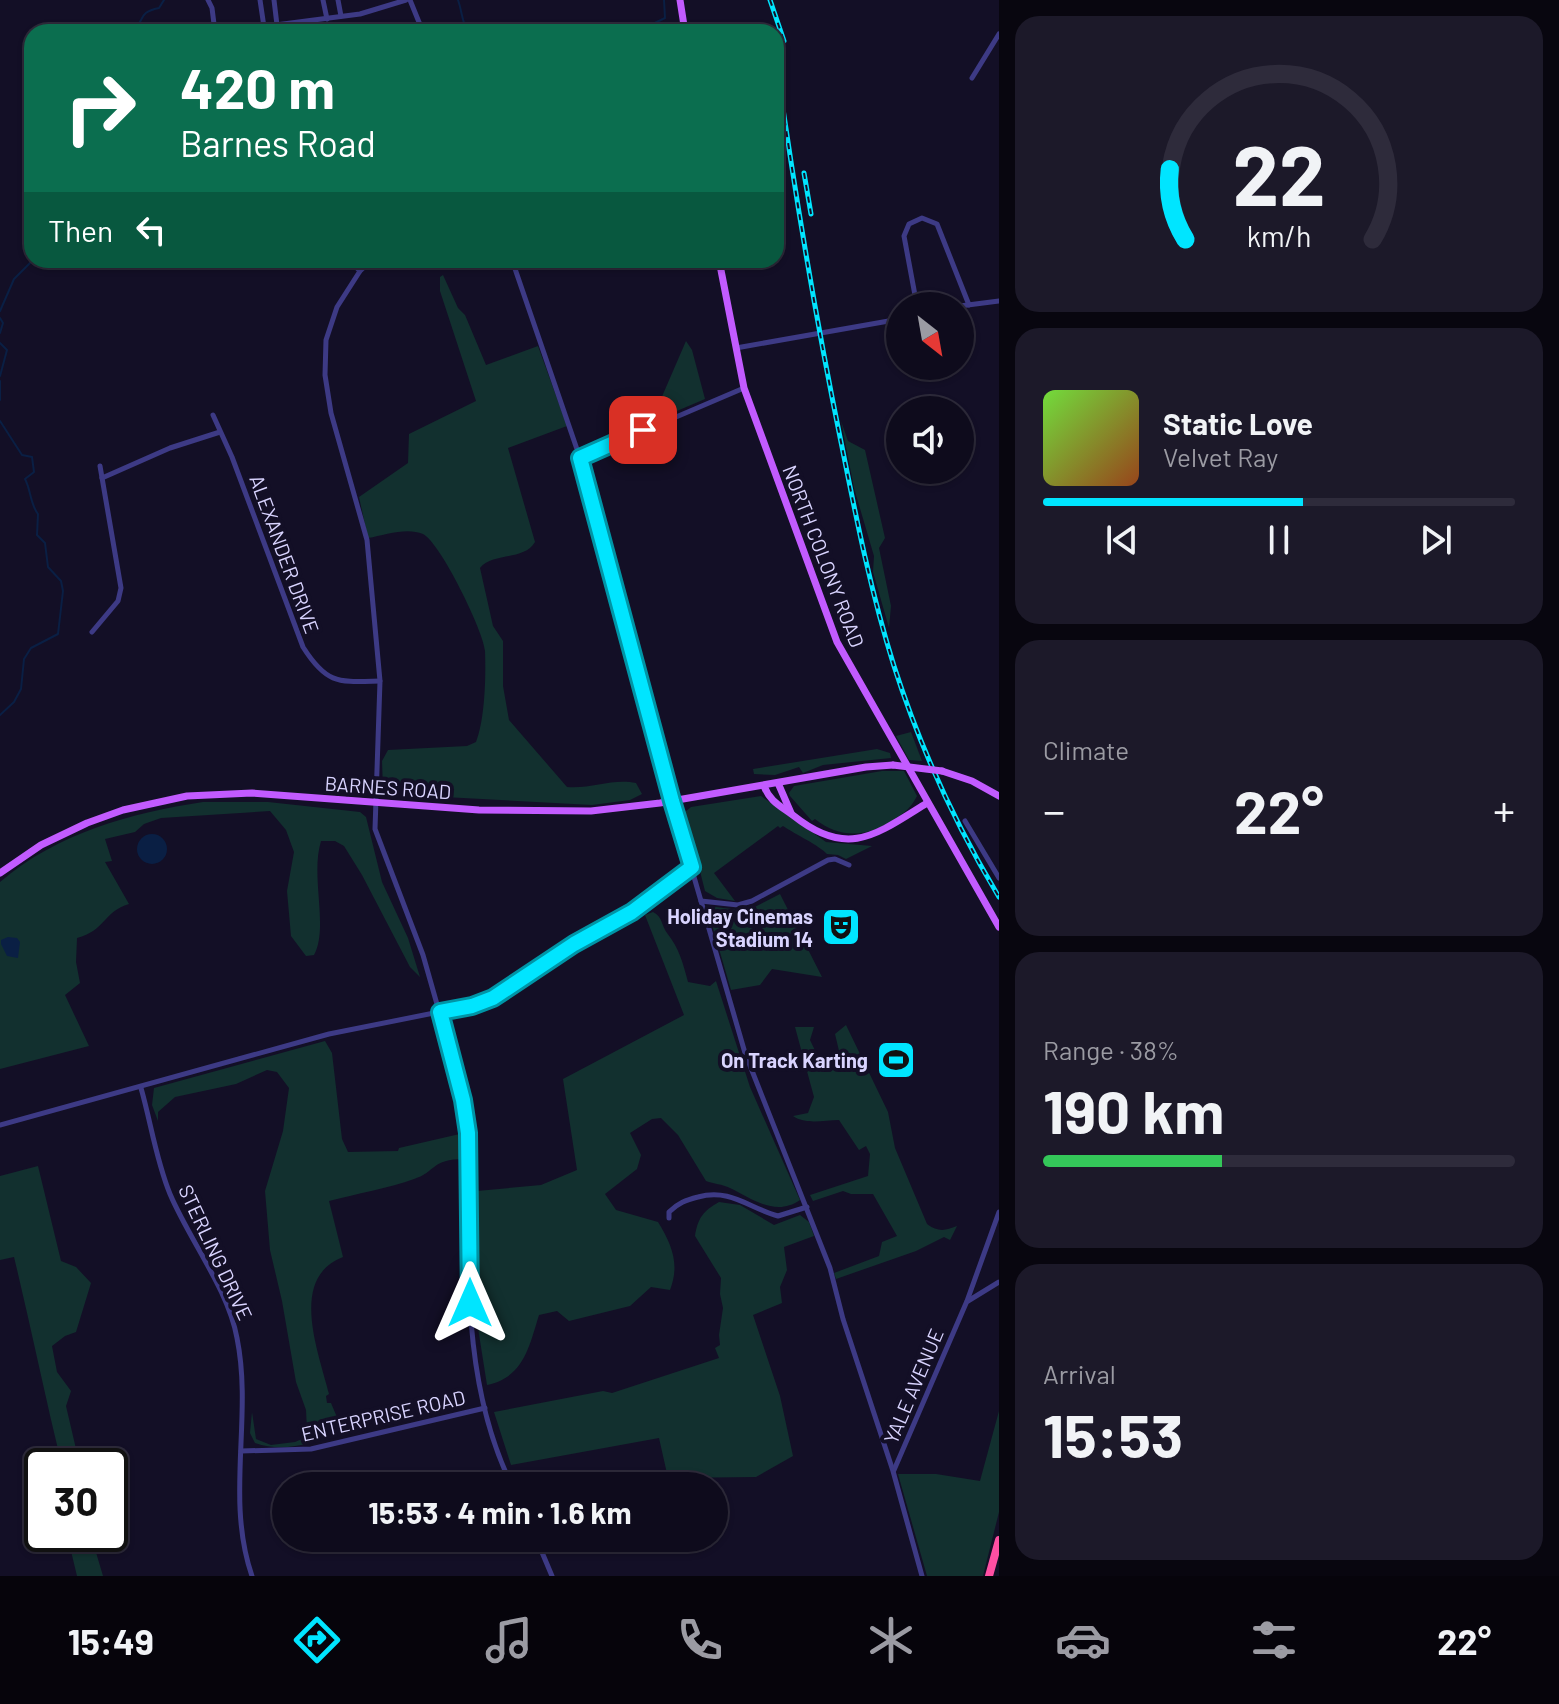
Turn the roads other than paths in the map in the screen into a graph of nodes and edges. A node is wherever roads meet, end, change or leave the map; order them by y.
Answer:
1 (208, 0) edge
2 (260, 0) edge
3 (274, 0) edge
4 (323, 0) edge
5 (338, 0) edge
6 (408, 0) edge
7 (680, 0) edge
8 (341, 16) junction
9 (327, 19) junction
10 (214, 24) edge
11 (264, 24) edge
12 (277, 24) edge
13 (285, 24) edge
14 (419, 24) edge
15 (684, 24) edge
16 (999, 34) edge
17 (972, 78) dead end
18 (357, 268) edge
19 (363, 268) edge
20 (515, 268) edge
21 (720, 268) edge
22 (360, 271) junction
23 (914, 292) edge
24 (964, 292) edge
25 (999, 301) edge
26 (974, 304) edge
27 (886, 321) edge
28 (735, 348) junction
29 (744, 388) junction
30 (213, 415) dead end
31 (220, 432) junction
32 (580, 458) junction
33 (100, 466) dead end
34 (102, 478) junction
35 (92, 632) dead end
36 (380, 681) junction
37 (778, 783) junction
38 (764, 786) junction
39 (999, 796) edge
40 (672, 801) junction
41 (374, 802) junction
42 (927, 803) junction
43 (791, 813) junction
44 (965, 821) dead end
45 (849, 865) dead end
46 (692, 867) junction
47 (0, 873) edge
48 (999, 877) edge
49 (701, 901) junction
50 (999, 927) edge
51 (440, 1012) junction
52 (141, 1088) junction
53 (0, 1125) edge
54 (807, 1207) junction
55 (999, 1212) edge
56 (669, 1218) dead end
57 (999, 1282) edge
58 (967, 1301) junction
59 (485, 1408) junction
60 (241, 1451) junction
61 (893, 1471) junction
62 (506, 1472) edge
63 (999, 1540) edge
64 (542, 1552) edge
65 (252, 1576) edge
66 (552, 1576) edge
67 (922, 1576) edge
68 (989, 1576) edge

1 - 10 street
2 - 11 street
3 - 12 street
4 - 9 street
5 - 8 street
6 - 8 street
6 - 14 street
7 - 15 main road
8 - 9 street
9 - 13 street
16 - 17 street
18 - 22 street
19 - 22 street
20 - 32 street
21 - 28 main road, NORTH COLONY ROAD
22 - 36 street
23 - 24 street
25 - 26 street
27 - 28 street
28 - 29 main road, NORTH COLONY ROAD
29 - 32 street
29 - 42 main road, NORTH COLONY ROAD
30 - 31 street, ALEXANDER DRIVE
31 - 34 street
31 - 36 street, ALEXANDER DRIVE
32 - 40 street
33 - 34 street
34 - 35 street
36 - 41 street
37 - 38 main road, BARNES ROAD
37 - 39 main road, BARNES ROAD, bridge
37 - 43 main road
38 - 40 main road, BARNES ROAD
38 - 43 main road
40 - 41 main road, BARNES ROAD
40 - 46 street
41 - 47 main road, BARNES ROAD
41 - 51 street
42 - 43 main road
42 - 50 main road, NORTH COLONY ROAD
44 - 48 street
45 - 49 street
46 - 49 street
46 - 51 street
49 - 54 street
51 - 52 street
51 - 59 street
52 - 53 street
52 - 60 street, STERLING DRIVE
54 - 56 street
54 - 61 street
55 - 58 street, YALE AVENUE
57 - 58 street
58 - 61 street, YALE AVENUE
59 - 60 street, ENTERPRISE ROAD
59 - 62 street
60 - 65 street, STERLING DRIVE
61 - 67 street, YALE AVENUE
63 - 68 highway
64 - 66 street

